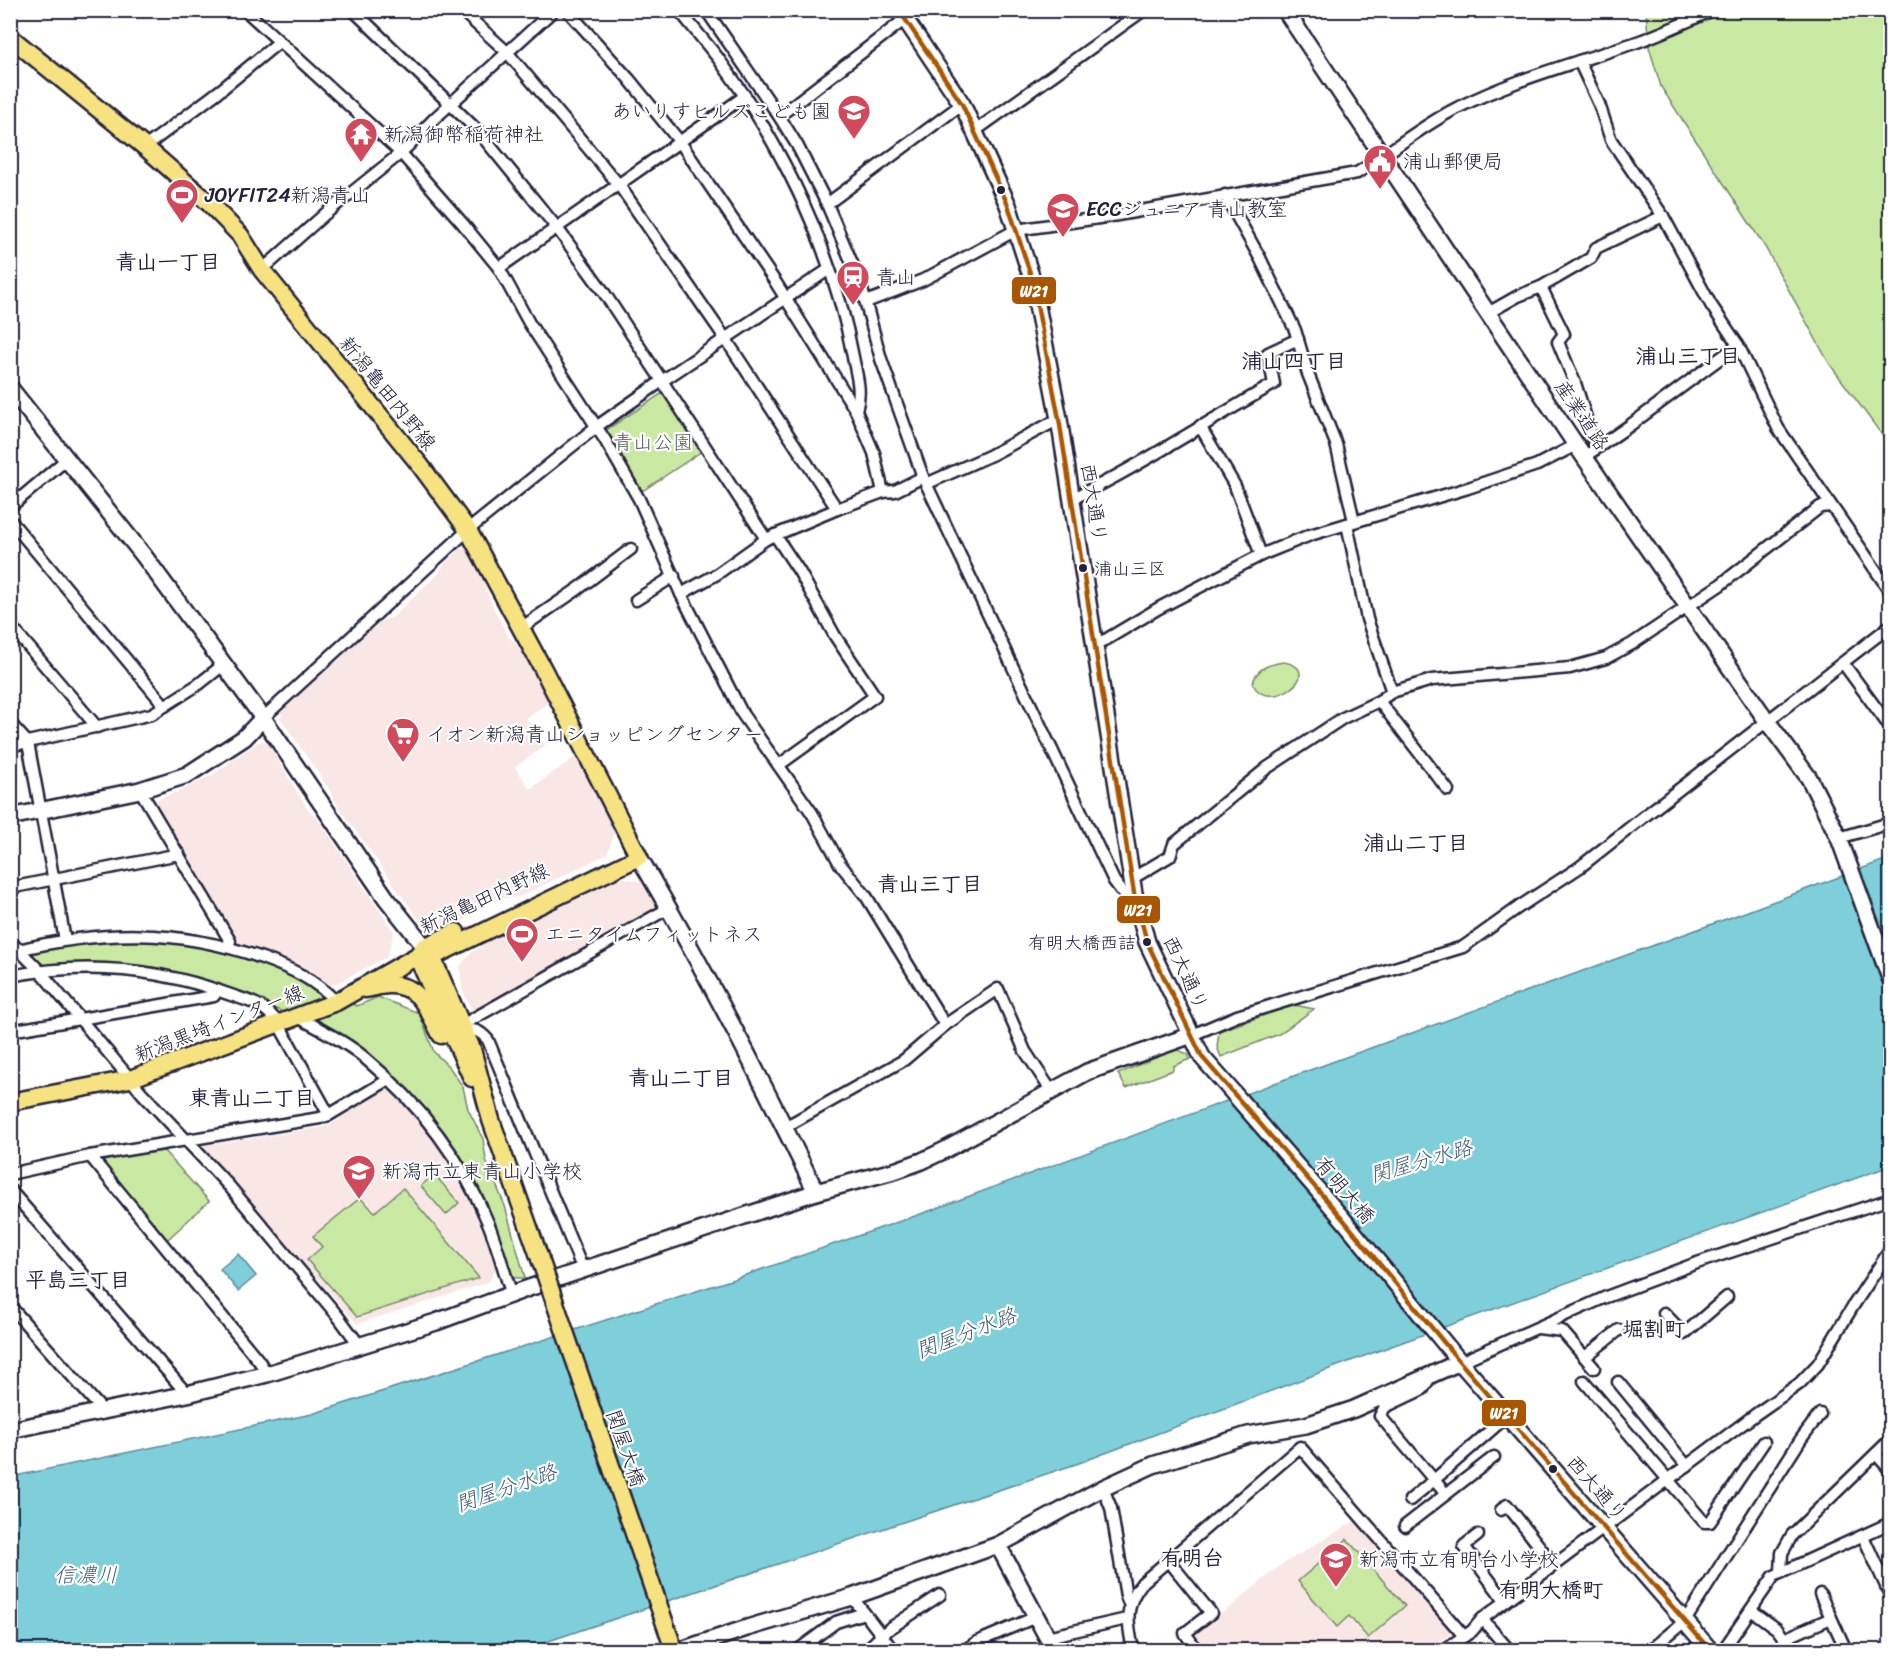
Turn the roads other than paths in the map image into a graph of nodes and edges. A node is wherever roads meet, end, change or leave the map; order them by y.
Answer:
1 (245, 10) edge
2 (353, 10) edge
3 (461, 10) edge
4 (554, 10) edge
5 (567, 10) edge
6 (679, 10) edge
7 (706, 10) edge
8 (1144, 10) edge
9 (1285, 10) edge
10 (1713, 10) edge
11 (907, 13) edge
12 (257, 14) edge
13 (10, 37) edge
14 (279, 42) junction
15 (507, 52) junction
16 (1579, 61) junction
17 (745, 96) junction
18 (451, 104) junction
19 (962, 104) junction
20 (779, 117) junction
21 (975, 131) junction
22 (680, 142) junction
23 (145, 147) junction
24 (401, 153) junction
25 (1384, 157) junction
26 (619, 184) junction
27 (1225, 195) junction
28 (827, 204) junction
29 (1663, 216) junction
30 (556, 228) junction
31 (1016, 230) junction
32 (499, 268) junction
33 (262, 270) junction
34 (828, 270) junction
35 (1541, 287) junction
36 (786, 299) junction
37 (866, 302) junction
38 (1488, 313) junction
39 (725, 338) junction
40 (1298, 339) junction
41 (1738, 345) junction
42 (662, 381) junction
43 (10, 388) edge
44 (856, 411) junction
45 (1059, 419) junction
46 (1200, 426) junction
47 (596, 427) junction
48 (1586, 450) junction
49 (67, 459) junction
50 (925, 481) junction
51 (883, 492) junction
52 (1072, 499) junction
53 (1831, 506) junction
54 (10, 507) edge
55 (837, 509) junction
56 (10, 520) edge
57 (1351, 522) junction
58 (468, 530) junction
59 (770, 537) junction
60 (631, 549) dead end
61 (1262, 555) junction
62 (674, 576) junction
63 (1890, 591) edge
64 (681, 594) junction
65 (636, 600) dead end
66 (1687, 606) junction
67 (10, 625) edge
68 (1890, 626) edge
69 (521, 628) junction
70 (1095, 644) junction
71 (1842, 663) junction
72 (223, 665) junction
73 (1392, 692) junction
74 (1379, 701) junction
75 (165, 706) junction
76 (263, 718) junction
77 (1767, 721) junction
78 (10, 723) edge
79 (97, 727) junction
80 (1890, 727) edge
81 (28, 743) junction
82 (10, 746) edge
83 (779, 765) junction
84 (140, 790) junction
85 (1448, 790) dead end
86 (41, 811) junction
87 (10, 817) edge
88 (1890, 823) edge
89 (1841, 841) junction
90 (179, 854) junction
91 (637, 854) junction
92 (55, 878) junction
93 (1133, 885) junction
94 (10, 888) edge
95 (669, 908) junction
96 (65, 940) junction
97 (228, 947) junction
98 (13, 948) edge
99 (424, 953) junction
100 (39, 970) junction
101 (10, 976) edge
102 (1890, 978) edge
103 (217, 990) junction
104 (354, 990) junction
105 (336, 1002) junction
106 (296, 1016) junction
107 (80, 1019) junction
108 (278, 1023) junction
109 (945, 1025) junction
110 (463, 1028) junction
111 (10, 1031) edge
112 (1192, 1035) junction
113 (1202, 1057) joint
114 (130, 1079) junction
115 (388, 1080) junction
116 (474, 1083) junction
117 (1052, 1092) junction
118 (10, 1102) edge
119 (329, 1115) junction
120 (492, 1120) junction
121 (785, 1127) junction
122 (186, 1140) junction
123 (90, 1156) junction
124 (10, 1174) edge
125 (10, 1190) edge
126 (816, 1192) junction
127 (1890, 1198) edge
128 (1890, 1250) edge
129 (540, 1259) joint
130 (583, 1270) junction
131 (512, 1295) junction
132 (1727, 1298) dead end
133 (10, 1306) edge
134 (1664, 1313) dead end
135 (1538, 1328) junction
136 (1618, 1330) dead end
137 (360, 1346) junction
138 (1456, 1357) junction
139 (1585, 1357) junction
140 (1594, 1368) dead end
141 (267, 1374) junction
142 (1431, 1375) junction
143 (1584, 1381) dead end
144 (1618, 1382) dead end
145 (187, 1394) junction
146 (103, 1412) junction
147 (1820, 1414) dead end
148 (1507, 1416) junction
149 (13, 1426) edge
150 (1890, 1440) edge
151 (1764, 1442) dead end
152 (1876, 1454) junction
153 (1494, 1457) dead end
154 (1687, 1466) junction
155 (1890, 1470) edge
156 (1434, 1480) junction
157 (1668, 1480) junction
158 (1103, 1488) junction
159 (1446, 1494) junction
160 (1410, 1500) dead end
161 (1501, 1510) dead end
162 (1890, 1523) edge
163 (1405, 1526) dead end
164 (1604, 1528) junction
165 (1478, 1535) dead end
166 (1863, 1536) junction
167 (998, 1545) junction
168 (1169, 1561) junction
169 (1554, 1565) junction
170 (1781, 1572) junction
171 (1820, 1594) dead end
172 (940, 1595) dead end
173 (1890, 1595) edge
174 (852, 1597) junction
175 (1505, 1601) junction
176 (1130, 1606) junction
177 (1751, 1610) junction
178 (864, 1613) junction
179 (1036, 1617) junction
180 (1831, 1618) junction
181 (1127, 1619) junction
182 (1482, 1619) junction
183 (1685, 1621) junction
184 (882, 1636) junction
185 (1464, 1636) junction
186 (1784, 1639) junction
187 (1051, 1644) edge
188 (708, 1646) edge
189 (674, 1650) edge
190 (681, 1650) edge
191 (798, 1650) edge
192 (866, 1650) edge
193 (893, 1650) edge
194 (964, 1650) edge
195 (1133, 1650) edge
196 (1197, 1650) edge
197 (1444, 1650) edge
198 (1509, 1650) edge
199 (1650, 1650) edge
200 (1710, 1650) edge
201 (1723, 1650) edge
202 (1793, 1650) edge
203 (1846, 1650) edge

1 - 12 street
2 - 18 street
3 - 15 street
4 - 15 street
5 - 22 street
6 - 17 street
7 - 20 street
8 - 21 street
9 - 25 street, 産業道路
10 - 16 street
11 - 19 street, 西大通り
11 - 20 street
12 - 14 street
13 - 23 main road, 新潟亀田内野線
14 - 23 street
14 - 24 street
15 - 18 street
15 - 26 street
16 - 25 street
16 - 29 street
17 - 22 street
17 - 34 street
18 - 24 street
18 - 30 street
19 - 21 street, 西大通り
19 - 28 street
20 - 28 street
21 - 31 street, 西大通り
22 - 26 street
22 - 36 street
23 - 33 main road, 新潟亀田内野線
24 - 32 street
24 - 33 street
25 - 27 street
25 - 38 street, 産業道路
26 - 30 street
26 - 39 street
27 - 31 street
27 - 40 street
28 - 37 street
29 - 35 street
29 - 41 street
30 - 32 street
30 - 42 street
31 - 37 street
31 - 45 street, 西大通り
32 - 47 street
33 - 58 main road, 新潟亀田内野線
34 - 36 street
34 - 44 street
35 - 38 street
35 - 48 street
36 - 39 street
36 - 44 street
37 - 50 street
38 - 48 street, 産業道路
39 - 42 street
39 - 55 street
40 - 46 street
40 - 57 street
41 - 48 street
41 - 53 street
42 - 47 street
42 - 59 street
43 - 49 street
44 - 51 street
45 - 50 street
45 - 52 street, 西大通り
46 - 52 street
46 - 61 street
47 - 58 street
47 - 62 street
48 - 57 street
48 - 66 street, 産業道路
49 - 54 street
49 - 72 street
50 - 51 street
50 - 93 street
51 - 55 street
52 - 70 street, 西大通り
53 - 63 street
53 - 66 street
55 - 59 street
56 - 75 street
57 - 61 street
57 - 73 street
58 - 69 main road, 新潟亀田内野線
58 - 76 street
59 - 64 street
59 - 83 street
60 - 69 street
61 - 70 street
62 - 64 street
62 - 65 street
64 - 83 street
66 - 73 street
66 - 77 street, 産業道路
67 - 79 street
68 - 71 street
69 - 91 main road, 新潟亀田内野線
70 - 93 street, 西大通り
71 - 77 street
71 - 80 street
72 - 75 street
72 - 76 street
73 - 74 street
74 - 85 street
74 - 93 street
75 - 79 street
76 - 84 street
76 - 99 street
77 - 89 street, 産業道路
77 - 112 street
78 - 81 street
79 - 81 street
81 - 82 street
81 - 86 street
83 - 109 street
84 - 86 street
84 - 90 street
86 - 87 street
86 - 92 street
88 - 89 street
89 - 102 street, 産業道路
90 - 92 street
90 - 97 street
91 - 95 street
91 - 99 main road, 新潟亀田内野線
92 - 94 street
92 - 96 street
93 - 112 street, 西大通り
95 - 110 street
95 - 121 street
96 - 97 street
96 - 98 street
97 - 105 street
98 - 100 street
99 - 104 main road, 新潟黒埼インター線
99 - 110 main road, 新潟亀田内野線
99 - 116 main road, 新潟亀田内野線
100 - 101 street
100 - 103 street
100 - 107 street
103 - 107 street
103 - 108 street
104 - 105 main road, 新潟黒埼インター線
104 - 116 main road
105 - 106 main road, 新潟黒埼インター線
106 - 108 main road, 新潟黒埼インター線
106 - 115 street
107 - 111 street
107 - 114 street
108 - 114 main road, 新潟黒埼インター線
108 - 119 street
109 - 117 street
109 - 121 street
110 - 120 main road, 新潟亀田内野線
110 - 130 street
112 - 113 street, 西大通り
112 - 117 street
113 - 138 street, 有明大橋
114 - 118 main road, 新潟黒埼インター線
114 - 122 street
115 - 119 street
115 - 131 street
116 - 120 main road, 新潟亀田内野線
117 - 126 street
119 - 122 street
120 - 129 main road, 新潟亀田内野線
121 - 126 street
122 - 123 street
122 - 137 street
123 - 124 street
123 - 141 street
125 - 145 street
126 - 130 street
127 - 135 street
128 - 154 street
129 - 189 main road, 関屋大橋, bridge
130 - 131 street
131 - 137 street
132 - 134 street
133 - 146 street
135 - 138 street
135 - 139 street
136 - 139 street
137 - 141 street
138 - 142 street
138 - 148 street, 西大通り
139 - 140 street
141 - 145 street
142 - 156 street
142 - 158 street
143 - 157 street
144 - 154 street
145 - 146 street
146 - 149 street
147 - 183 street
148 - 156 street
148 - 164 street, 西大通り
150 - 152 street
151 - 157 street
152 - 155 street
152 - 170 street
153 - 159 street
154 - 157 street
156 - 159 street
156 - 160 street
157 - 164 street
158 - 167 street
158 - 176 street
159 - 163 street
161 - 169 street
162 - 166 street
164 - 169 street
164 - 183 street, 西大通り
165 - 175 street
166 - 170 street
166 - 173 street
167 - 174 street
167 - 179 street
168 - 176 street
168 - 185 street
168 - 196 street
169 - 175 street
170 - 177 street
171 - 180 street
172 - 184 street
174 - 178 street
174 - 188 street
175 - 182 street
176 - 181 street
177 - 186 street
177 - 201 street
178 - 184 street
178 - 191 street
179 - 187 street
179 - 194 street
180 - 186 street
180 - 203 street
181 - 187 street
181 - 195 street
182 - 185 street
182 - 198 street
183 - 199 street
183 - 200 street, 西大通り
184 - 192 street
184 - 193 street
185 - 197 street
186 - 202 street
188 - 190 street

